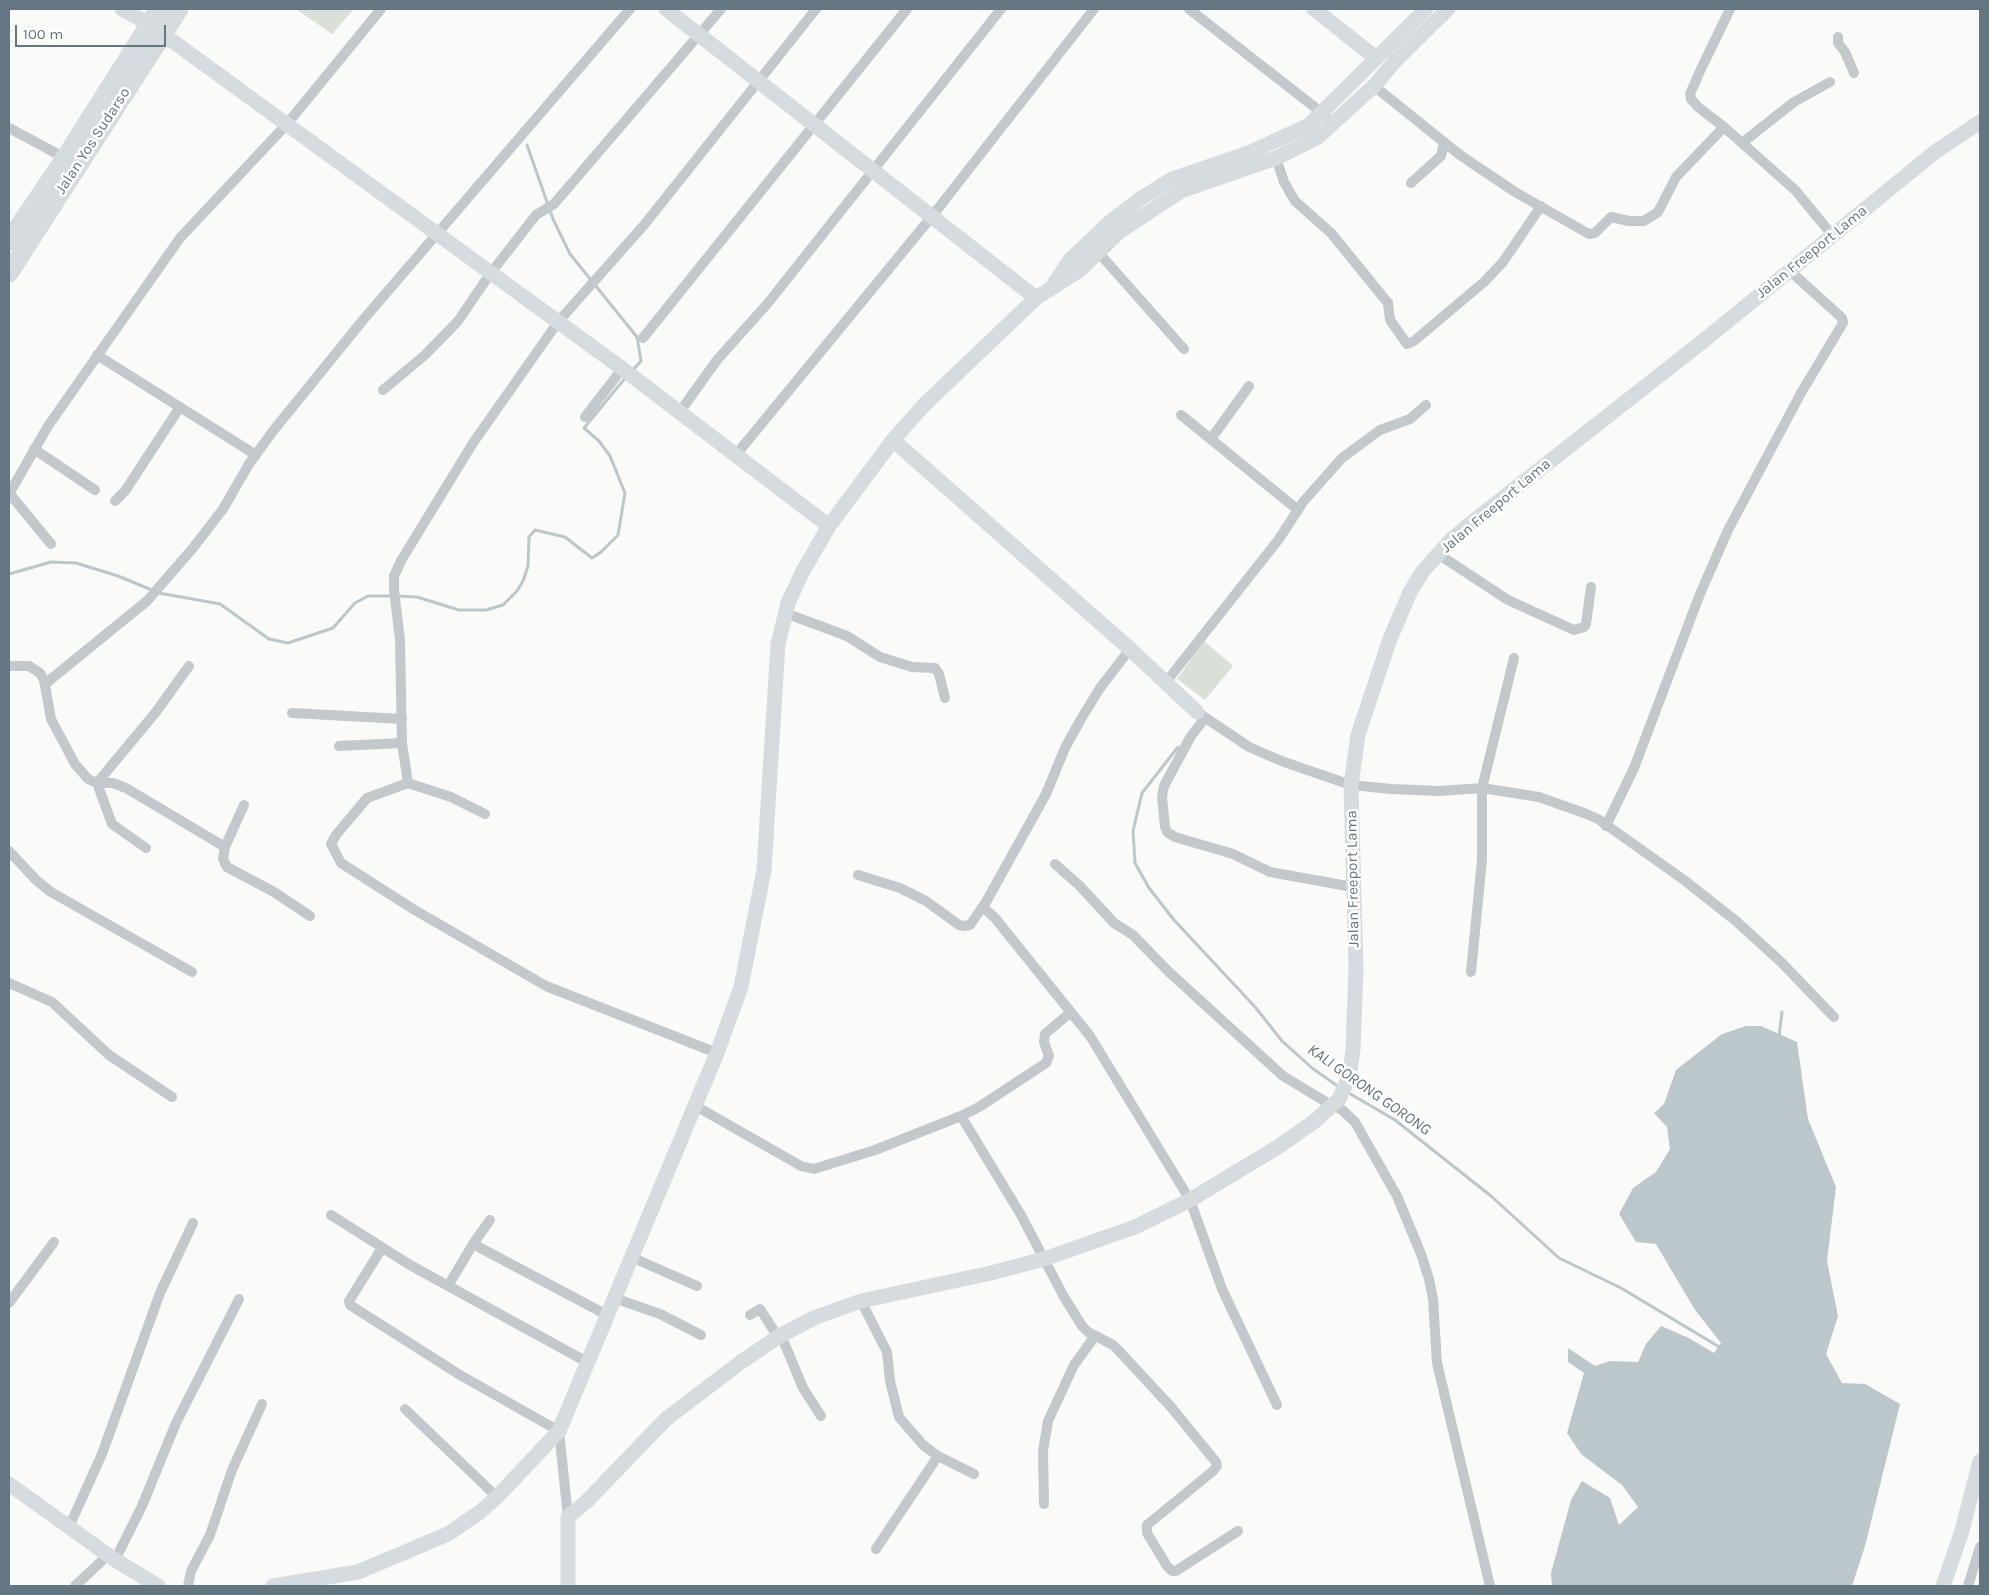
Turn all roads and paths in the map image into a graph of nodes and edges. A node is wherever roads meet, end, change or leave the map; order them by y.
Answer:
1 (122, 9) edge
2 (179, 9) edge
3 (381, 9) edge
4 (630, 9) edge
5 (666, 9) edge
6 (720, 9) edge
7 (816, 9) edge
8 (907, 9) edge
9 (1001, 9) edge
10 (1094, 9) edge
11 (1189, 9) edge
12 (1314, 9) edge
13 (1426, 9) edge
14 (1448, 9) edge
15 (1730, 9) edge
16 (157, 22) edge
17 (699, 34) junction
18 (1838, 37) dead end
19 (1376, 58) junction
20 (1854, 73) dead end
21 (759, 80) junction
22 (1830, 82) dead end
23 (1374, 86) junction
24 (1328, 118) junction
25 (1980, 122) edge
26 (287, 124) junction
27 (815, 124) junction
28 (1724, 127) junction
29 (9, 128) edge
30 (1444, 142) junction
31 (1742, 143) junction
32 (65, 158) junction
33 (1276, 158) junction
34 (874, 170) junction
35 (1411, 183) dead end
36 (1540, 206) junction
37 (933, 215) junction
38 (437, 236) junction
39 (1833, 236) junction
40 (9, 241) edge
41 (1098, 252) junction
42 (1789, 270) junction
43 (9, 273) edge
44 (490, 274) junction
45 (1051, 287) junction
46 (1036, 298) junction
47 (558, 322) junction
48 (643, 338) dead end
49 (1184, 349) dead end
50 (97, 355) junction
51 (627, 372) junction
52 (1249, 386) dead end
53 (383, 390) dead end
54 (1426, 405) dead end
55 (180, 407) junction
56 (679, 413) junction
57 (1180, 415) dead end
58 (586, 417) dead end
59 (1211, 439) junction
60 (893, 440) junction
61 (34, 449) junction
62 (256, 454) junction
63 (735, 456) junction
64 (95, 490) dead end
65 (9, 494) edge
66 (115, 501) dead end
67 (1298, 510) junction
68 (829, 526) junction
69 (50, 544) dead end
70 (1438, 554) junction
71 (1591, 587) dead end
72 (785, 613) junction
73 (1130, 649) junction
74 (1514, 658) dead end
75 (9, 666) edge
76 (189, 666) dead end
77 (1166, 682) junction
78 (44, 684) junction
79 (945, 698) dead end
80 (292, 713) dead end
81 (1201, 715) junction
82 (402, 719) junction
83 (402, 744) junction
84 (339, 746) dead end
85 (97, 783) junction
86 (408, 783) junction
87 (1351, 785) junction
88 (1482, 788) junction
89 (244, 805) dead end
90 (485, 814) dead end
91 (1606, 826) junction
92 (225, 847) junction
93 (146, 848) dead end
94 (9, 851) edge
95 (1054, 864) dead end
96 (858, 874) dead end
97 (1353, 887) junction
98 (983, 907) junction
99 (310, 916) dead end
100 (192, 972) dead end
101 (1470, 972) dead end
102 (10, 986) edge
103 (1071, 1012) junction
104 (1834, 1017) dead end
105 (717, 1053) junction
106 (172, 1097) dead end
107 (1335, 1102) junction
108 (694, 1105) junction
109 (961, 1116) junction
110 (1190, 1200) junction
111 (332, 1215) dead end
112 (490, 1220) dead end
113 (194, 1223) dead end
114 (54, 1242) dead end
115 (473, 1244) junction
116 (382, 1248) junction
117 (631, 1257) junction
118 (1044, 1259) junction
119 (448, 1286) junction
120 (697, 1286) dead end
121 (614, 1298) junction
122 (239, 1299) dead end
123 (861, 1300) junction
124 (9, 1303) edge
125 (607, 1315) junction
126 (750, 1315) dead end
127 (701, 1335) dead end
128 (780, 1336) junction
129 (1095, 1336) junction
130 (587, 1362) junction
131 (262, 1404) dead end
132 (1277, 1405) dead end
133 (405, 1409) dead end
134 (821, 1416) dead end
135 (558, 1431) junction
136 (938, 1456) junction
137 (1980, 1461) edge
138 (974, 1474) dead end
139 (9, 1484) edge
140 (497, 1496) junction
141 (1044, 1504) dead end
142 (568, 1517) junction
143 (69, 1526) junction
144 (1238, 1531) dead end
145 (1980, 1547) edge
146 (876, 1549) dead end
147 (112, 1558) junction
148 (75, 1586) edge
149 (158, 1586) edge
150 (188, 1586) edge
151 (273, 1586) edge
152 (568, 1586) edge
153 (1490, 1586) edge
154 (1943, 1586) edge
155 (1968, 1586) edge

1 - 16 street
2 - 16 highway, Jalan Yos Sudarso
3 - 26 street
4 - 38 street
5 - 17 street
6 - 17 street
7 - 21 street
8 - 27 street
9 - 34 street
10 - 37 street
11 - 24 street
12 - 19 street
13 - 19 street
14 - 23 street
15 - 28 street
16 - 26 street
16 - 32 highway, Jalan Yos Sudarso
16 - 43 highway, Jalan Yos Sudarso
17 - 21 street
17 - 44 street
18 - 20 street
19 - 24 street
21 - 27 street
21 - 47 street
22 - 31 street
23 - 24 street
23 - 30 street
24 - 33 street
24 - 45 street
25 - 39 street, Jalan Freeport Lama
26 - 38 street
26 - 50 street
27 - 34 street
27 - 48 street
28 - 31 street
28 - 36 street
29 - 32 street
30 - 35 street
30 - 36 street
31 - 39 street
32 - 40 highway, Jalan Yos Sudarso
33 - 36 street
33 - 41 street
34 - 37 street
34 - 56 street
37 - 46 street
37 - 63 street
38 - 44 street
38 - 62 street
39 - 42 street, Jalan Freeport Lama
41 - 45 street
41 - 49 street
42 - 70 street, Jalan Freeport Lama
42 - 91 street
44 - 47 street
44 - 53 street
45 - 46 street
46 - 60 street
47 - 51 street
47 - 82 street
50 - 55 street
50 - 61 street
51 - 56 street
51 - 58 street
52 - 59 street
54 - 67 street
55 - 62 street
55 - 66 street
56 - 63 street
57 - 59 street
59 - 67 street
60 - 68 street
60 - 73 street
61 - 64 street
61 - 65 street
62 - 78 street
63 - 68 street
65 - 69 street
67 - 77 street
68 - 72 street
70 - 71 street
70 - 87 street, Jalan Freeport Lama
72 - 79 street
72 - 105 street
73 - 77 street
73 - 98 street
74 - 88 street
75 - 78 street
76 - 85 street
77 - 81 street
78 - 85 street
80 - 82 street
81 - 87 street
81 - 97 street
82 - 83 street
83 - 84 street
83 - 86 street
85 - 92 street
85 - 93 street
86 - 90 street
86 - 105 street
87 - 88 street
87 - 97 street, Jalan Freeport Lama
88 - 91 street
88 - 101 street
89 - 92 street
91 - 104 street
92 - 99 street
94 - 100 street
95 - 107 street
96 - 98 street
97 - 107 street, Jalan Freeport Lama
98 - 103 street
102 - 106 street
103 - 109 street
103 - 110 street
105 - 108 street
107 - 110 street
107 - 153 street
108 - 109 street
108 - 117 street
109 - 118 street
110 - 118 street
110 - 132 street
111 - 116 street
112 - 115 street
113 - 143 street
114 - 124 street
115 - 119 street
115 - 125 street
116 - 119 street
116 - 135 street
117 - 120 street
117 - 121 street
118 - 123 street
118 - 129 street
119 - 130 street
121 - 125 street
121 - 127 street
122 - 147 street
123 - 128 street
123 - 136 street
125 - 130 street
126 - 128 street
128 - 134 street
128 - 142 street
129 - 141 street
129 - 144 street
130 - 135 street
131 - 150 street
133 - 140 street
135 - 140 street
135 - 142 street
136 - 138 street
136 - 146 street
137 - 154 street
139 - 143 street
140 - 151 street
142 - 152 street
143 - 147 street
145 - 155 street
147 - 148 street
147 - 149 street

